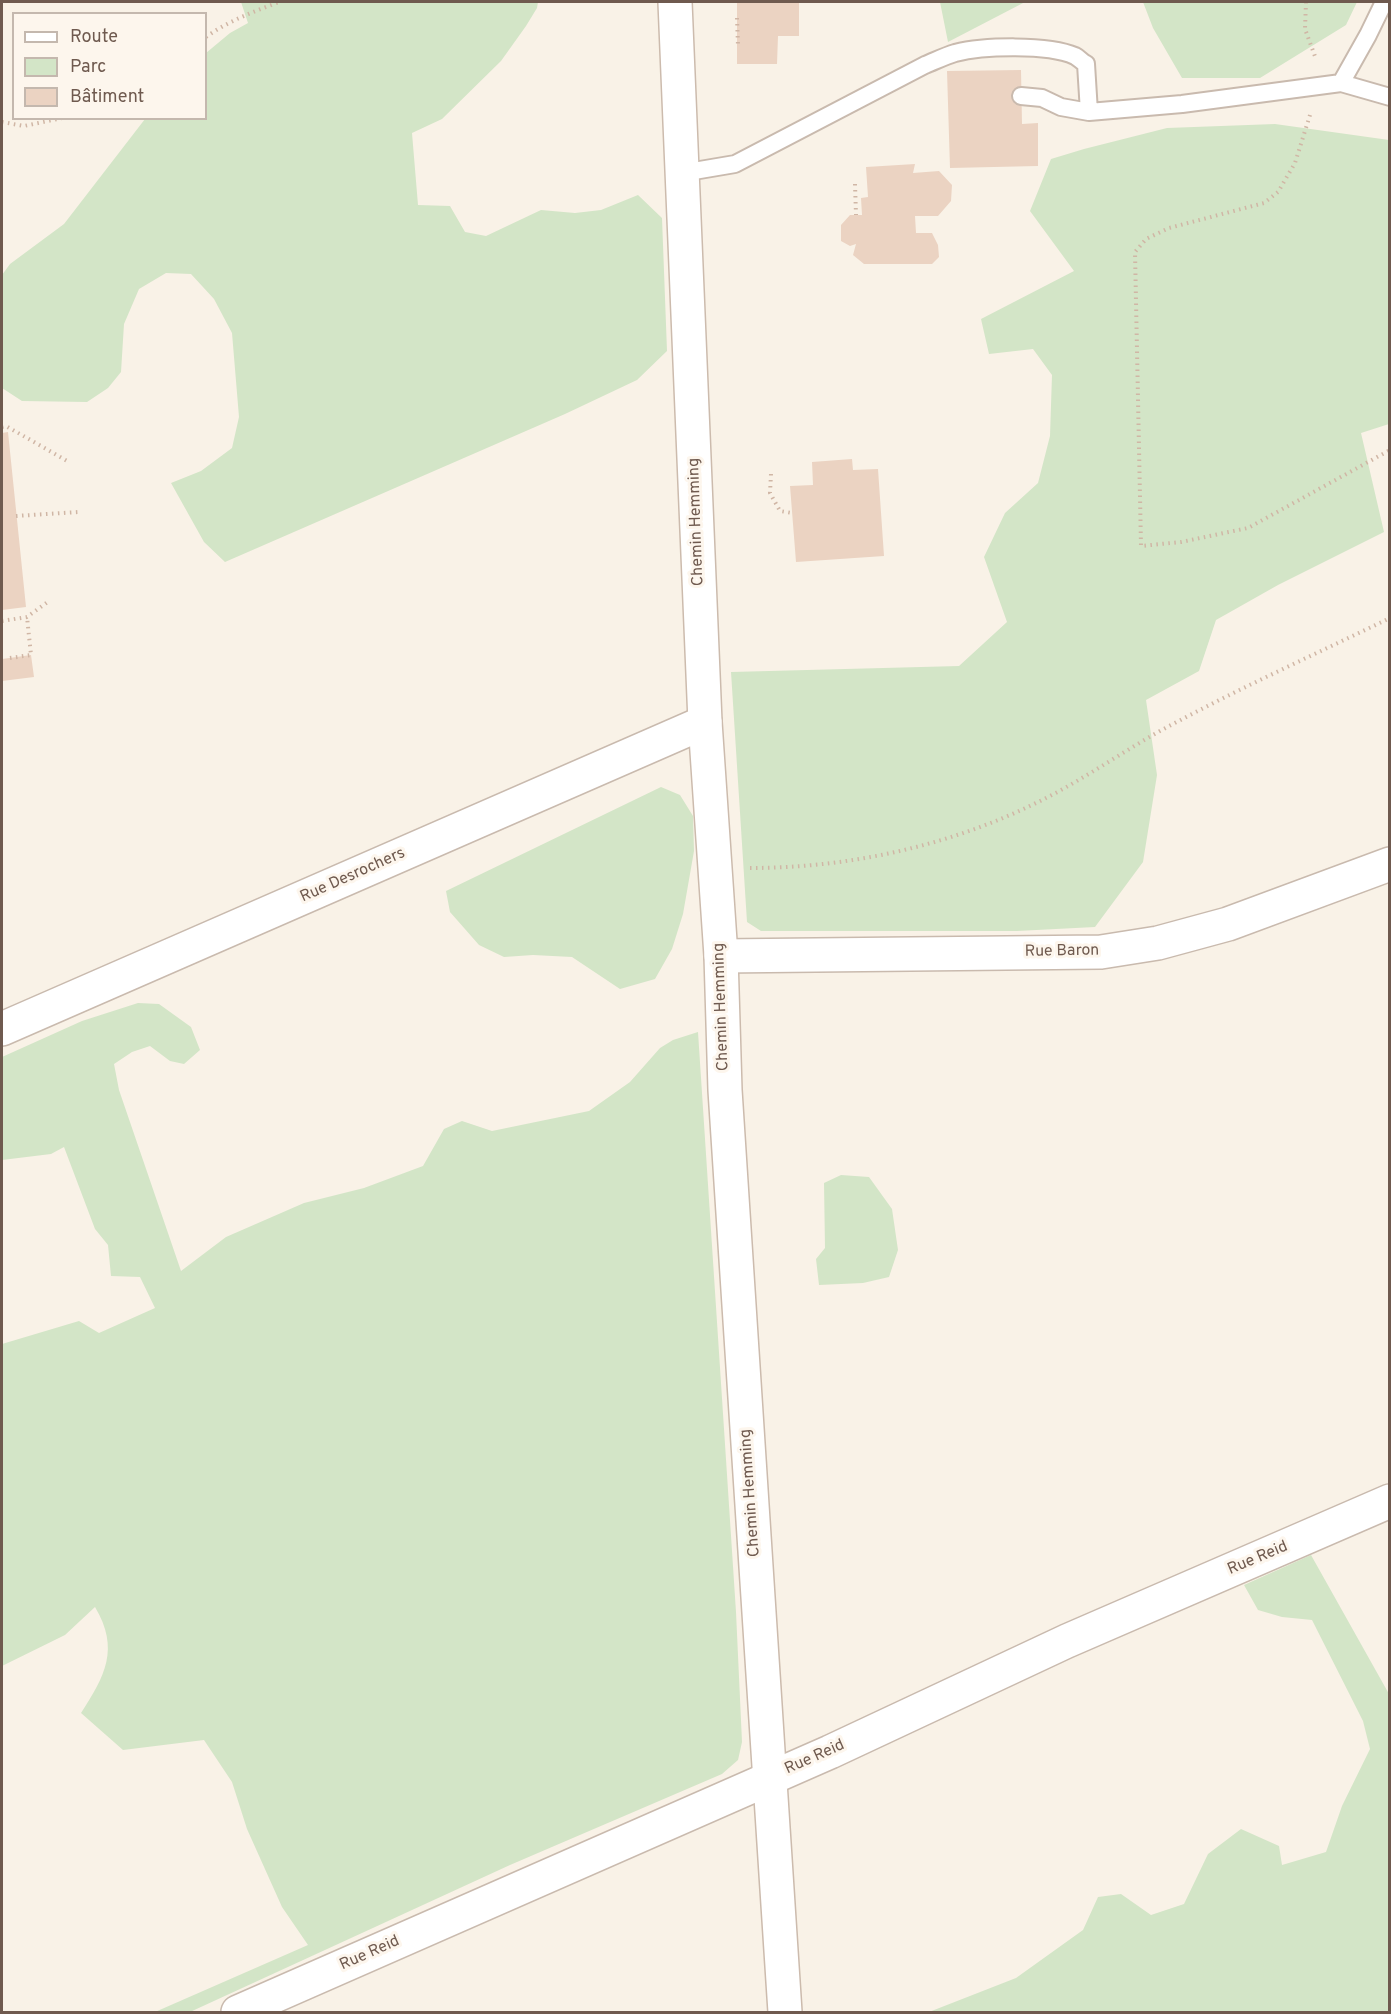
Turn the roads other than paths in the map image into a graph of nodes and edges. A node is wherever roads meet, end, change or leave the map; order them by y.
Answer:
1 (675, 2) edge
2 (1384, 2) edge
3 (1341, 83) junction
4 (1021, 96) dead end
5 (1389, 97) edge
6 (1089, 112) junction
7 (682, 172) junction
8 (705, 722) junction
9 (1389, 864) edge
10 (721, 956) junction
11 (2, 1029) edge
12 (1389, 1501) edge
13 (770, 1778) junction
14 (238, 2013) edge
15 (785, 2013) edge

1 - 7 street, Chemin Hemming
2 - 3 lane
3 - 5 lane
3 - 6 lane
4 - 6 lane
6 - 7 lane
7 - 8 street, Chemin Hemming
8 - 10 street, Chemin Hemming
8 - 11 street, Rue Desrochers
9 - 10 street, Rue Baron
10 - 13 street, Chemin Hemming
12 - 13 street, Rue Reid
13 - 14 street, Rue Reid
13 - 15 street, Chemin Hemming

